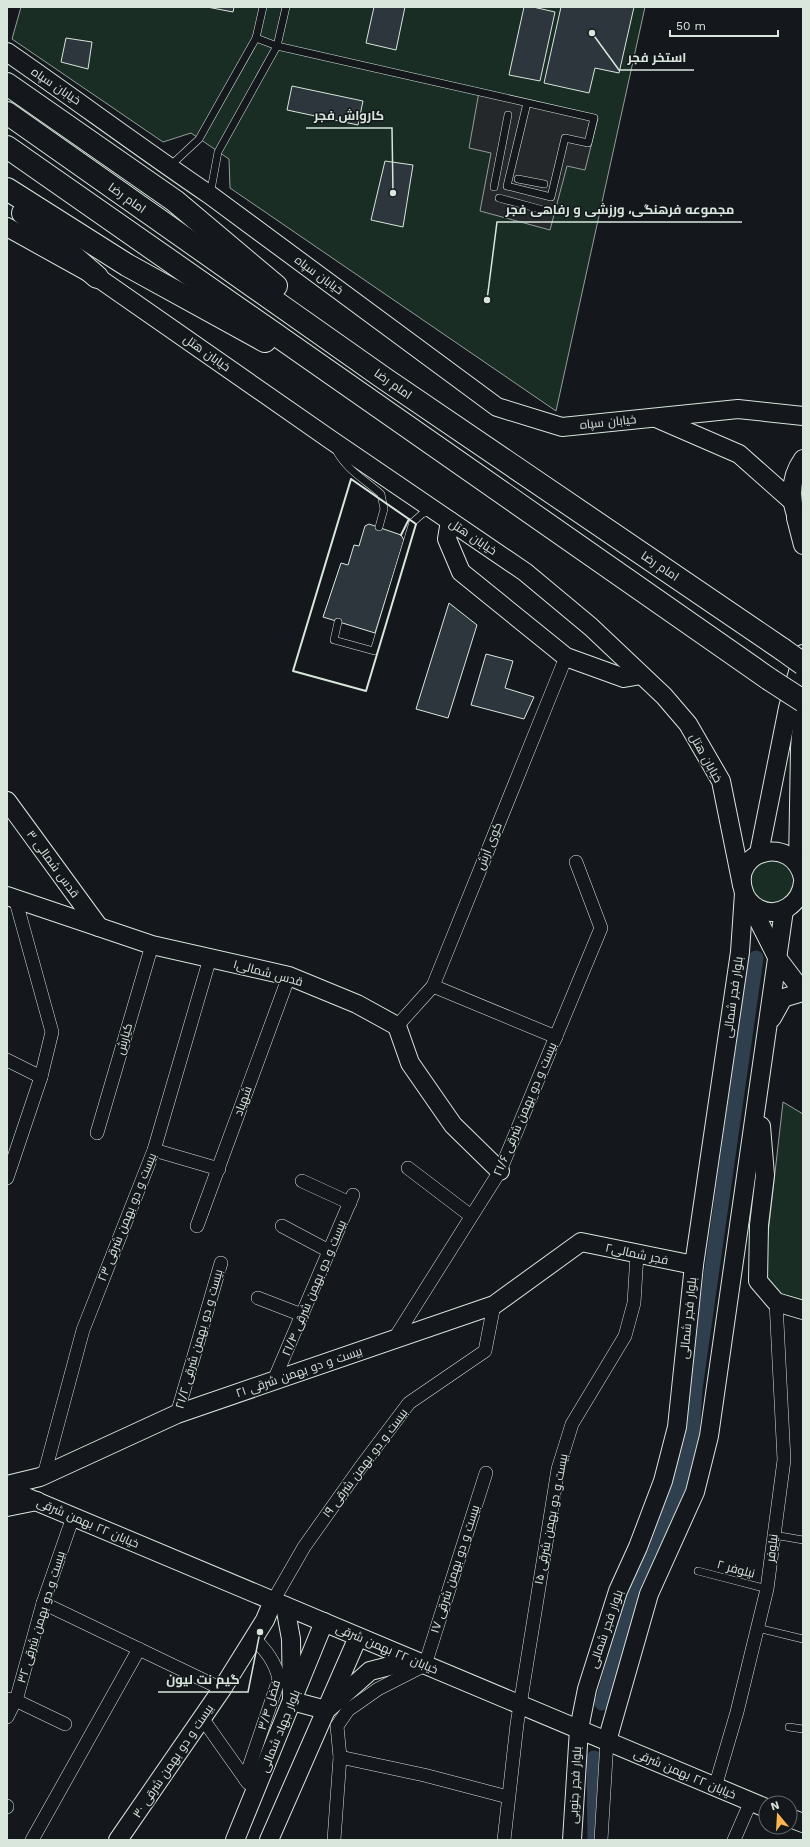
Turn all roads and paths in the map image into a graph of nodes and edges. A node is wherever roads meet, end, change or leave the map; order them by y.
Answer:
1 (263, 7) edge
2 (286, 7) edge
3 (256, 38) junction
4 (278, 46) junction
5 (7, 52) edge
6 (7, 84) edge
7 (527, 103) junction
8 (7, 113) edge
9 (508, 115) dead end
10 (7, 147) edge
11 (169, 167) junction
12 (518, 179) dead end
13 (544, 184) dead end
14 (494, 187) dead end
15 (7, 189) edge
16 (210, 195) junction
17 (499, 198) dead end
18 (7, 199) edge
19 (543, 210) dead end
20 (7, 227) edge
21 (97, 277) junction
22 (385, 379) junction
23 (369, 398) junction
24 (803, 416) edge
25 (656, 417) junction
26 (331, 440) junction
27 (803, 459) edge
28 (443, 516) junction
29 (797, 516) edge
30 (379, 527) dead end
31 (803, 545) edge
32 (338, 622) dead end
33 (803, 654) edge
34 (566, 657) junction
35 (803, 664) edge
36 (641, 675) junction
37 (803, 701) edge
38 (803, 711) edge
39 (7, 801) edge
40 (759, 854) junction
41 (576, 862) dead end
42 (802, 873) edge
43 (803, 887) edge
44 (745, 893) junction
45 (11, 897) edge
46 (784, 910) junction
47 (99, 927) junction
48 (152, 945) junction
49 (210, 958) junction
50 (778, 959) junction
51 (289, 976) junction
52 (433, 986) junction
53 (803, 992) edge
54 (398, 1026) junction
55 (767, 1030) junction
56 (556, 1038) junction
57 (7, 1060) edge
58 (41, 1077) junction
59 (759, 1093) junction
60 (97, 1133) dead end
61 (154, 1150) junction
62 (408, 1168) dead end
63 (219, 1169) junction
64 (500, 1171) junction
65 (7, 1175) edge
66 (302, 1181) dead end
67 (471, 1216) junction
68 (197, 1226) dead end
69 (282, 1226) dead end
70 (581, 1242) joint
71 (329, 1251) junction
72 (637, 1254) junction
73 (221, 1263) dead end
74 (694, 1266) junction
75 (258, 1298) dead end
76 (776, 1302) junction
77 (494, 1305) junction
78 (803, 1310) edge
79 (302, 1315) junction
80 (393, 1341) junction
81 (274, 1380) junction
82 (177, 1414) junction
83 (486, 1473) dead end
84 (44, 1475) junction
85 (7, 1485) edge
86 (7, 1489) edge
87 (37, 1501) junction
88 (7, 1507) edge
89 (73, 1517) junction
90 (774, 1535) junction
91 (803, 1540) edge
92 (698, 1571) dead end
93 (767, 1589) junction
94 (43, 1603) junction
95 (279, 1603) junction
96 (324, 1622) junction
97 (757, 1628) junction
98 (358, 1636) junction
99 (254, 1638) junction
100 (803, 1639) edge
101 (139, 1649) junction
102 (419, 1662) junction
103 (222, 1688) junction
104 (11, 1699) edge
105 (292, 1701) junction
106 (520, 1705) junction
107 (326, 1710) junction
108 (7, 1717) edge
109 (202, 1718) junction
110 (65, 1724) dead end
111 (789, 1727) dead end
112 (803, 1729) edge
113 (579, 1730) junction
114 (607, 1741) junction
115 (340, 1758) junction
116 (250, 1786) junction
117 (715, 1787) junction
118 (508, 1797) junction
119 (758, 1805) edge
120 (32, 1840) edge
121 (118, 1840) edge
122 (235, 1840) edge
123 (269, 1840) edge
124 (334, 1840) edge
125 (504, 1840) edge
126 (572, 1840) edge
127 (601, 1840) edge
128 (734, 1840) edge

1 - 3 lane
2 - 4 lane
3 - 4 lane
3 - 11 lane
4 - 7 lane
4 - 16 lane
5 - 11 main road, خیابان سپاه
6 - 22 highway
7 - 7 lane
8 - 22 highway, امام رضا
9 - 14 lane
10 - 23 highway, امام رضا
11 - 16 main road, خیابان سپاه
12 - 13 lane
15 - 23 highway
16 - 25 main road, خیابان سپاه
17 - 19 lane
18 - 21 highway
20 - 21 main road, خیابان هتل
21 - 26 main road, خیابان هتل
22 - 35 highway, امام رضا, bridge
23 - 37 highway, امام رضا, bridge
24 - 25 main road, خیابان سپاه
25 - 29 main road
26 - 28 main road, خیابان هتل
26 - 30 lane
27 - 29 main road
28 - 32 lane
28 - 34 main road
28 - 36 main road, خیابان هتل
29 - 31 main road
33 - 40 main road
34 - 36 main road
34 - 52 street, کوی آرش
36 - 44 main road, خیابان هتل
38 - 42 main road
39 - 47 main road, قدس شمالی ۳
40 - 42 main road
40 - 44 main road
41 - 56 street, بیست و دو بهمن شرقی ۲۱/۶
42 - 43 main road
43 - 46 main road
44 - 46 main road
44 - 50 main road
44 - 74 main road, بلوار فجر شمالی
45 - 47 main road, قدس شمالی۱
45 - 58 street
46 - 50 main road
47 - 48 main road, قدس شمالی۱
48 - 49 main road, قدس شمالی۱
48 - 60 street, کیارش
49 - 51 main road, قدس شمالی۱
49 - 61 street, بیست و دو بهمن شرقی ۲۳
50 - 53 main road
50 - 55 main road
51 - 54 main road, قدس شمالی۱
51 - 63 street, شهیاد
52 - 54 street, کوی آرش
52 - 56 street
53 - 55 main road
54 - 64 main road
55 - 59 main road
56 - 64 street, بیست و دو بهمن شرقی ۲۱/۶
57 - 58 street
58 - 65 street
59 - 76 main road
59 - 114 main road
61 - 63 street
61 - 84 street, بیست و دو بهمن شرقی ۲۳
62 - 67 street
63 - 68 street, شهیاد
64 - 67 street, بیست و دو بهمن شرقی ۲۱/۶
66 - 71 street, بیست و دو بهمن شرقی ۲۱/۴
67 - 80 street, بیست و دو بهمن شرقی ۲۱/۶
69 - 71 street
70 - 72 main road, فجر شمالی۲
70 - 77 main road, بیست و دو بهمن شرقی ۲۱
71 - 79 street, بیست و دو بهمن شرقی ۲۱/۴
72 - 74 main road, فجر شمالی۲
72 - 106 street, بیست و دو بهمن شرقی ۱۵
73 - 82 street, بیست و دو بهمن شرقی ۲۱/۲
74 - 113 main road, بلوار فجر شمالی
75 - 79 street
76 - 78 main road
76 - 90 street, نیلوفر
77 - 80 main road, بیست و دو بهمن شرقی ۲۱
77 - 95 street, بیست و دو بهمن شرقی ۱۹
79 - 81 street, بیست و دو بهمن شرقی ۲۱/۴
80 - 81 main road, بیست و دو بهمن شرقی ۲۱
81 - 82 main road, بیست و دو بهمن شرقی ۲۱
82 - 84 main road, بیست و دو بهمن شرقی ۲۱
83 - 102 street, بیست و دو بهمن شرقی ۱۷
84 - 85 main road, بیست و دو بهمن شرقی ۲۱
86 - 87 main road, خیابان ۲۲ بهمن شرقی
87 - 88 main road
87 - 89 main road, خیابان ۲۲ بهمن شرقی
89 - 94 street, بیست و دو بهمن شرقی ۳۲
89 - 95 main road, خیابان ۲۲ بهمن شرقی
90 - 91 lane
90 - 93 street, نیلوفر
92 - 93 lane, نیلوفر ۲
93 - 97 street, نیلوفر
94 - 101 street
94 - 104 street, بیست و دو بهمن شرقی ۳۲
95 - 96 main road, خیابان ۲۲ بهمن شرقی
95 - 99 main road, بیست و دو بهمن شرقی ۳۰
95 - 105 main road
96 - 98 main road, خیابان ۲۲ بهمن شرقی
96 - 105 main road, بلوار جهاد شمالی
97 - 100 lane
97 - 117 street, نیلوفر
98 - 102 main road, خیابان ۲۲ بهمن شرقی
98 - 107 main road
99 - 103 main road, بیست و دو بهمن شرقی ۳۰
99 - 116 street, فضل ۳/۴
101 - 103 street
101 - 120 street
102 - 106 main road, خیابان ۲۲ بهمن شرقی
102 - 107 main road
102 - 115 street
103 - 109 main road, بیست و دو بهمن شرقی ۳۰
104 - 108 street, بیست و دو بهمن شرقی ۳۲
104 - 110 street
105 - 107 main road
105 - 116 main road, بلوار جهاد شمالی
106 - 113 main road, خیابان ۲۲ بهمن شرقی
106 - 118 street, بیست و دو بهمن شرقی ۱۵
107 - 123 main road
109 - 116 street
109 - 121 main road, بیست و دو بهمن شرقی ۳۰
111 - 112 lane
113 - 114 main road, خیابان ۲۲ بهمن شرقی
113 - 126 main road, بلوار فجر جنوبی
114 - 117 main road, خیابان ۲۲ بهمن شرقی
114 - 127 street
115 - 118 street
115 - 124 street
116 - 122 main road, بلوار جهاد شمالی
117 - 119 main road, خیابان ۲۲ بهمن شرقی
118 - 125 street, بیست و دو بهمن شرقی ۱۵
119 - 128 street

